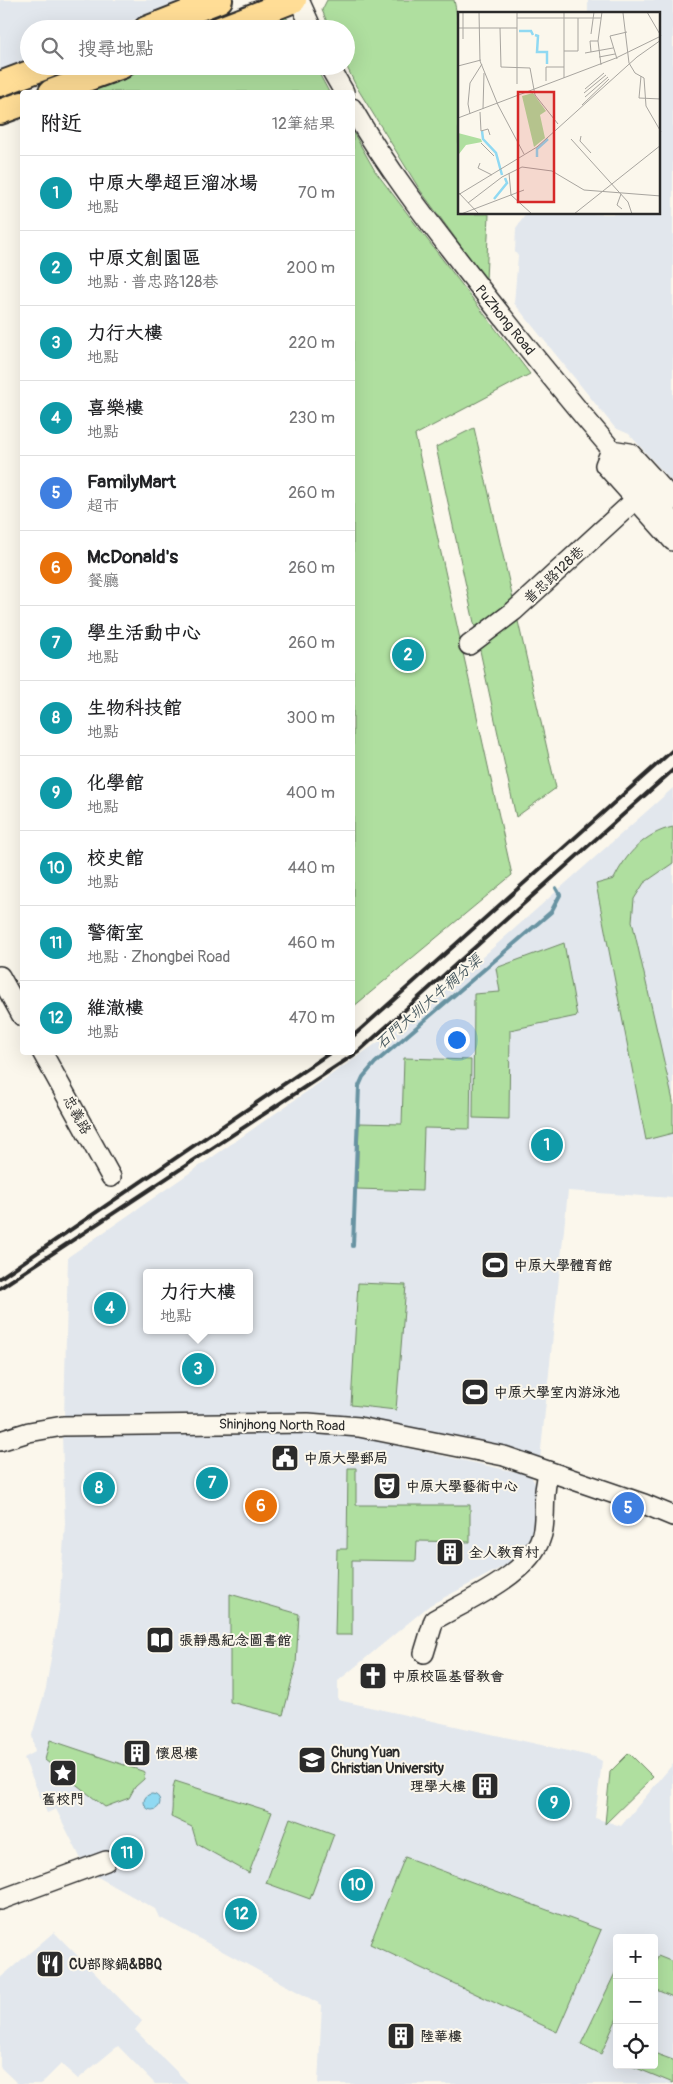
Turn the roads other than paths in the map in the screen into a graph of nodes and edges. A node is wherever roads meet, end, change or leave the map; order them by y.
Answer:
1 (220, 0) edge
2 (294, 0) edge
3 (299, 0) edge
4 (169, 20) edge
5 (243, 20) edge
6 (308, 20) edge
7 (24, 75) edge
8 (97, 75) edge
9 (334, 75) edge
10 (0, 84) edge
11 (56, 90) edge
12 (343, 90) edge
13 (20, 105) edge
14 (0, 112) edge
15 (355, 113) edge
16 (611, 450) junction
17 (635, 500) junction
18 (673, 500) edge
19 (673, 521) edge
20 (673, 541) edge
21 (469, 645) dead end
22 (0, 976) edge
23 (20, 1012) edge
24 (44, 1055) edge
25 (111, 1178) dead end
26 (0, 1441) edge
27 (549, 1472) junction
28 (673, 1516) edge
29 (424, 1653) dead end
30 (106, 1861) dead end
31 (0, 1900) edge

1 - 4 main road
2 - 5 main road
3 - 6 street
7 - 10 main road
8 - 11 main road
9 - 12 street
13 - 14 main road
15 - 16 street, PuZhong Road
16 - 17 street
16 - 18 street
16 - 19 street, PuZhong Road
17 - 20 street
17 - 21 street, 普忠路128巷
22 - 23 street
24 - 25 street, 忠義路
26 - 27 street, Shinjhong North Road
27 - 28 street, Shinjhong North Road
27 - 29 street
30 - 31 street

